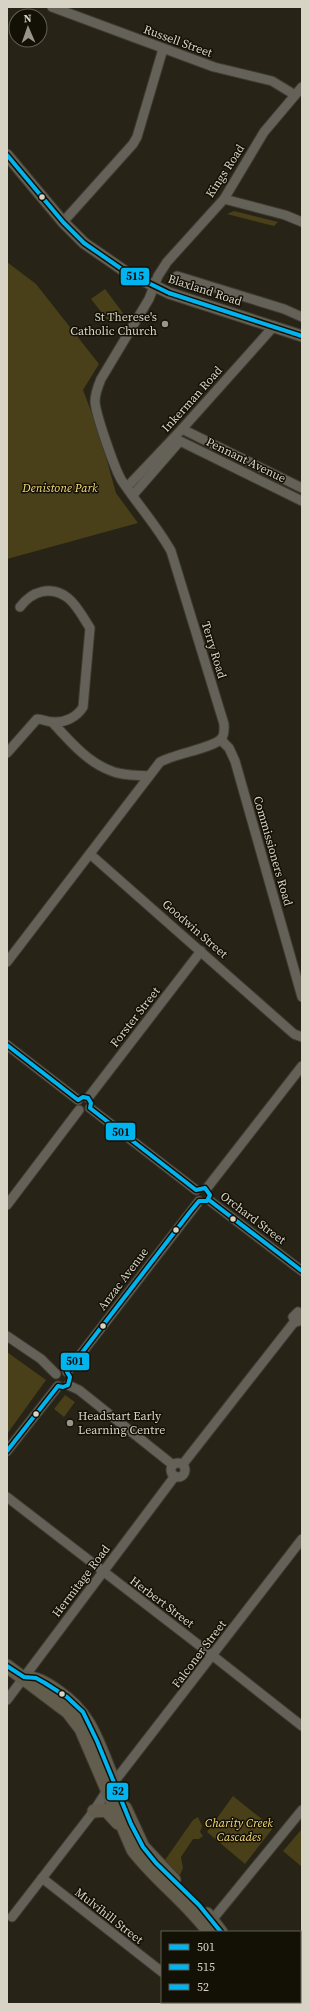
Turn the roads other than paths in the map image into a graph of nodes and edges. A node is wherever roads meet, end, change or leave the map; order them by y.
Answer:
1 (52, 7) edge
2 (163, 49) junction
3 (302, 87) edge
4 (295, 95) junction
5 (7, 155) edge
6 (224, 199) junction
7 (63, 222) junction
8 (302, 222) edge
9 (177, 276) dead end
10 (154, 287) junction
11 (302, 317) edge
12 (274, 326) junction
13 (302, 336) edge
14 (182, 429) junction
15 (180, 441) joint
16 (127, 487) junction
17 (302, 488) edge
18 (132, 495) junction
19 (302, 501) edge
20 (20, 607) dead end
21 (52, 722) junction
22 (220, 740) junction
23 (7, 753) edge
24 (149, 776) junction
25 (90, 854) junction
26 (201, 951) junction
27 (7, 962) edge
28 (302, 997) edge
29 (284, 1023) junction
30 (302, 1031) edge
31 (302, 1037) edge
32 (7, 1045) edge
33 (302, 1066) edge
34 (88, 1098) junction
35 (78, 1100) junction
36 (90, 1108) junction
37 (79, 1110) junction
38 (207, 1188) junction
39 (196, 1190) junction
40 (208, 1200) junction
41 (198, 1201) junction
42 (7, 1206) edge
43 (302, 1271) edge
44 (302, 1315) edge
45 (298, 1321) edge
46 (7, 1336) edge
47 (67, 1372) junction
48 (56, 1374) junction
49 (68, 1385) junction
50 (58, 1386) junction
51 (7, 1451) edge
52 (183, 1464) junction
53 (173, 1465) junction
54 (175, 1476) junction
55 (7, 1497) edge
56 (302, 1540) edge
57 (103, 1572) junction
58 (213, 1656) junction
59 (7, 1666) edge
60 (24, 1677) junction
61 (7, 1700) edge
62 (302, 1726) edge
63 (111, 1786) junction
64 (302, 1810) edge
65 (94, 1811) junction
66 (125, 1835) junction
67 (42, 1878) junction
68 (12, 1917) dead end
69 (210, 1926) edge
70 (161, 1971) edge

1 - 2 street, Russell Street
2 - 4 street, Russell Street
2 - 7 street
3 - 4 street, Kings Road
4 - 6 street, Kings Road
5 - 7 main road, Blaxland Road
6 - 8 street
6 - 10 street, Kings Road
7 - 10 main road, Blaxland Road
9 - 11 street, Blaxland Road
10 - 12 main road, Blaxland Road
10 - 16 street, Terry Road
12 - 13 main road, Blaxland Road
12 - 14 street, Inkerman Road
14 - 16 street, Inkerman Road
14 - 17 street, Pennant Avenue
15 - 18 street, Inkerman Road
15 - 19 street, Pennant Avenue
16 - 18 street, Terry Road
18 - 22 street, Terry Road
20 - 21 street
21 - 23 street
21 - 24 street
22 - 24 street
22 - 28 street, Commissioners Road
24 - 25 street
25 - 26 street, Goodwin Street
25 - 27 street
26 - 29 street, Goodwin Street
26 - 34 street, Forster Street
29 - 30 street, Goodwin Street
29 - 31 street, Goodwin Street
32 - 35 street
33 - 38 street
34 - 35 street
34 - 36 street
35 - 37 street
36 - 37 street
36 - 39 street
37 - 42 street
38 - 39 street
38 - 40 street
39 - 41 street
40 - 41 street
40 - 43 street, Orchard Street
41 - 47 street, Anzac Avenue
44 - 45 street
45 - 52 street
46 - 48 street
47 - 48 street
47 - 49 street
48 - 50 street
49 - 50 street
49 - 53 street
50 - 51 street
52 - 53 street
52 - 54 street
53 - 54 street
54 - 57 street, Hermitage Road
55 - 57 street, Herbert Street
56 - 58 street, Falconer Street
57 - 58 street, Herbert Street
57 - 60 street, Hermitage Road
58 - 62 street, Herbert Street
58 - 63 street, Falconer Street
59 - 60 highway
60 - 61 street, Hermitage Road
60 - 63 highway
63 - 65 street, Falconer Street
63 - 66 highway
63 - 69 highway
64 - 69 street
65 - 66 highway
65 - 67 street, Falconer Street
66 - 69 highway
67 - 68 street, Falconer Street
67 - 70 street, Mulvihill Street

